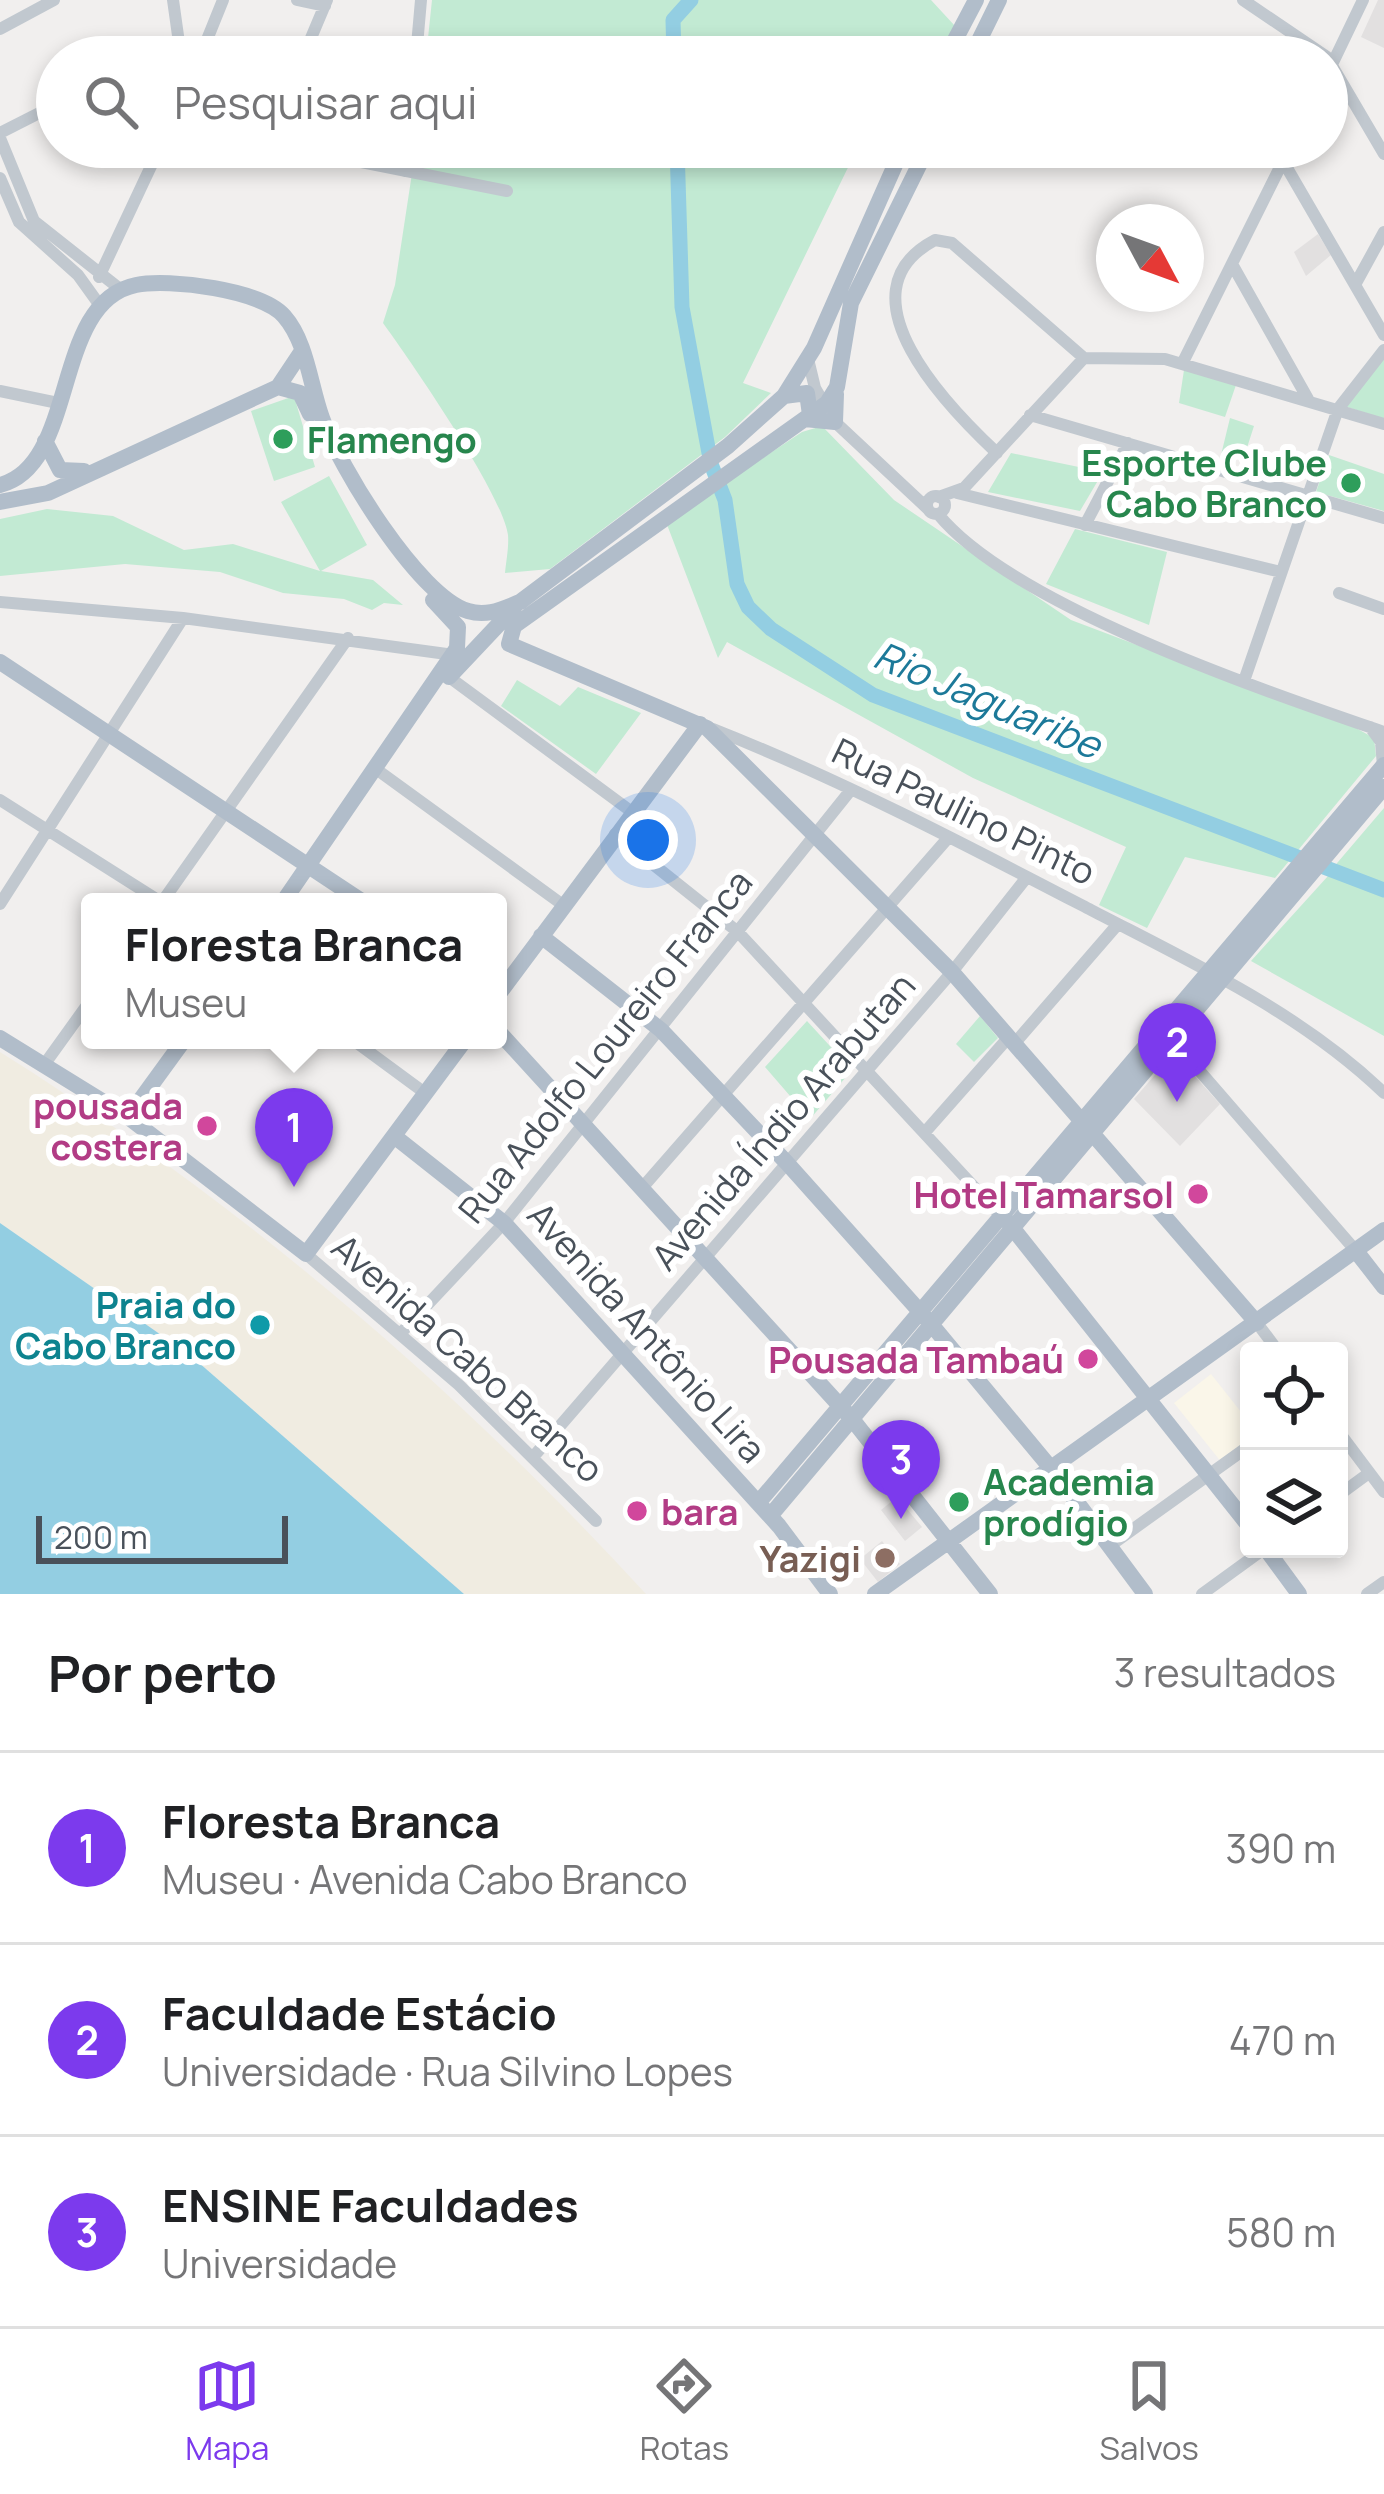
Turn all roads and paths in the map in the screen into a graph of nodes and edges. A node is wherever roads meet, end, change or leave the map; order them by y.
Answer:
1 (54, 0) edge
2 (173, 0) edge
3 (223, 0) edge
4 (297, 0) edge
5 (421, 0) edge
6 (976, 0) edge
7 (999, 0) edge
8 (1243, 0) edge
9 (1363, 0) edge
10 (326, 3) edge
11 (0, 28) edge
12 (177, 36) edge
13 (208, 36) edge
14 (312, 36) edge
15 (418, 36) edge
16 (957, 36) edge
17 (981, 36) edge
18 (1292, 36) edge
19 (1344, 36) edge
20 (1348, 94) edge
21 (36, 116) edge
22 (0, 136) edge
23 (1384, 154) edge
24 (150, 168) edge
25 (390, 168) edge
26 (405, 168) edge
27 (894, 168) edge
28 (918, 168) edge
29 (1280, 168) edge
30 (1287, 168) edge
31 (405, 171) junction
32 (0, 178) edge
33 (507, 191) dead end
34 (1384, 232) edge
35 (1232, 264) junction
36 (99, 277) junction
37 (1355, 283) junction
38 (120, 289) junction
39 (100, 307) junction
40 (844, 328) junction
41 (1384, 334) edge
42 (302, 350) junction
43 (1384, 350) edge
44 (811, 353) junction
45 (1084, 358) junction
46 (1182, 364) junction
47 (278, 388) junction
48 (0, 391) edge
49 (784, 396) junction
50 (1308, 399) junction
51 (58, 403) junction
52 (1338, 409) junction
53 (1030, 415) junction
54 (818, 416) junction
55 (1384, 424) edge
56 (45, 440) junction
57 (1128, 442) junction
58 (998, 453) junction
59 (100, 467) junction
60 (0, 485) edge
61 (960, 493) junction
62 (1306, 495) junction
63 (0, 502) edge
64 (936, 505) junction
65 (644, 518) junction
66 (1384, 518) edge
67 (1085, 525) junction
68 (1281, 572) junction
69 (1339, 593) dead end
70 (0, 602) edge
71 (520, 602) junction
72 (1384, 609) edge
73 (183, 618) junction
74 (348, 638) junction
75 (454, 655) junction
76 (0, 662) edge
77 (448, 677) junction
78 (1245, 679) junction
79 (408, 722) junction
80 (700, 724) junction
81 (1369, 727) junction
82 (107, 731) junction
83 (1384, 732) edge
84 (735, 745) junction
85 (1384, 765) edge
86 (376, 769) junction
87 (1384, 788) edge
88 (850, 791) junction
89 (0, 800) edge
90 (226, 810) junction
91 (632, 812) junction
92 (48, 829) junction
93 (615, 834) junction
94 (1332, 836) junction
95 (813, 838) junction
96 (948, 838) junction
97 (310, 864) junction
98 (1027, 877) junction
99 (147, 893) edge
100 (167, 893) edge
101 (289, 893) edge
102 (350, 893) edge
103 (0, 904) edge
104 (563, 905) junction
105 (891, 909) junction
106 (1118, 925) junction
107 (738, 932) junction
108 (541, 936) junction
109 (952, 972) junction
110 (1215, 975) junction
111 (507, 983) edge
112 (808, 1004) junction
113 (81, 1014) edge
114 (661, 1030) junction
115 (0, 1038) edge
116 (1171, 1038) junction
117 (507, 1041) edge
118 (1011, 1041) junction
119 (177, 1049) edge
120 (364, 1049) edge
121 (458, 1049) edge
122 (44, 1065) junction
123 (867, 1067) junction
124 (425, 1093) junction
125 (1384, 1094) edge
126 (725, 1096) junction
127 (128, 1117) junction
128 (583, 1125) junction
129 (1088, 1126) junction
130 (926, 1131) junction
131 (394, 1136) junction
132 (787, 1163) junction
133 (642, 1188) junction
134 (1006, 1221) junction
135 (504, 1223) junction
136 (1384, 1230) edge
137 (1356, 1251) junction
138 (306, 1254) junction
139 (705, 1258) junction
140 (1384, 1287) edge
141 (926, 1318) junction
142 (1257, 1323) junction
143 (401, 1334) junction
144 (1271, 1342) edge
145 (624, 1352) junction
146 (1152, 1398) junction
147 (847, 1413) junction
148 (1348, 1444) edge
149 (1243, 1450) edge
150 (534, 1456) junction
151 (1051, 1468) junction
152 (1211, 1473) junction
153 (1369, 1473) junction
154 (1348, 1488) edge
155 (1384, 1492) edge
156 (764, 1510) junction
157 (1240, 1513) edge
158 (596, 1521) dead end
159 (950, 1540) junction
160 (1111, 1546) junction
161 (1252, 1558) edge
162 (1272, 1558) edge
163 (1384, 1582) edge
164 (830, 1594) edge
165 (875, 1594) edge
166 (990, 1594) edge
167 (1145, 1594) edge
168 (1202, 1594) edge
169 (1299, 1594) edge
170 (1367, 1594) edge

1 - 11 street
2 - 12 street
3 - 13 street
4 - 10 street
5 - 15 street
6 - 16 main road
7 - 17 main road
8 - 18 street
9 - 19 street
10 - 14 street
20 - 23 street
21 - 22 street
22 - 36 street
24 - 36 street
25 - 31 street
26 - 31 street
27 - 44 main road
28 - 40 main road
29 - 35 street
30 - 37 street
31 - 33 street
32 - 39 street
34 - 37 street
35 - 46 street
35 - 50 street
36 - 38 street
37 - 41 street
38 - 39 main road
38 - 42 main road
39 - 51 main road
40 - 44 main road
40 - 54 main road
42 - 47 main road
42 - 71 main road
43 - 52 street
44 - 49 main road
44 - 54 street
45 - 46 street
45 - 53 street
45 - 58 street
46 - 50 street
47 - 59 main road
47 - 75 main road
48 - 51 street
49 - 54 main road
49 - 65 main road
50 - 52 street
51 - 56 main road
52 - 55 street
52 - 62 street
53 - 57 street
53 - 58 street
54 - 64 street
54 - 65 main road
56 - 59 main road
56 - 60 main road
57 - 62 street
57 - 67 street
58 - 61 street
59 - 63 main road
61 - 64 street
61 - 67 street
62 - 66 street
62 - 68 street
64 - 78 street
65 - 71 main road
65 - 80 main road
67 - 68 street
68 - 78 street
69 - 72 street
70 - 73 street
71 - 77 main road
73 - 74 street
73 - 82 street
74 - 75 street
74 - 90 street
75 - 79 main road
76 - 82 main road
77 - 79 main road
77 - 91 street
78 - 81 street
79 - 86 main road
80 - 84 main road
80 - 91 main road
81 - 83 street
81 - 85 street
82 - 90 main road
82 - 92 street
84 - 88 street, Rua Paulino Pinto
84 - 95 main road
85 - 94 main road
86 - 97 main road
86 - 104 street
87 - 94 main road
88 - 95 street, Rua Adolfo Loureiro Franca
88 - 96 street, Rua Paulino Pinto
89 - 92 street
90 - 97 main road
90 - 100 street
91 - 93 main road
92 - 99 street
92 - 103 street
93 - 104 main road
93 - 107 street
94 - 110 main road
95 - 105 main road
95 - 107 street, Rua Adolfo Loureiro Franca
96 - 98 street, Rua Paulino Pinto
96 - 105 street
97 - 101 main road
97 - 102 main road
98 - 106 street, Rua Paulino Pinto
98 - 109 street, Avenida Índio Arabutan
104 - 108 main road
105 - 109 main road
105 - 112 street
106 - 110 street, Rua Paulino Pinto
106 - 118 street
107 - 112 street
107 - 114 street, Rua Adolfo Loureiro Franca
108 - 111 main road
108 - 114 main road
109 - 118 main road
109 - 123 street, Avenida Índio Arabutan
110 - 116 main road
110 - 125 street, Rua Paulino Pinto
110 - 129 main road
112 - 123 street
112 - 126 street
113 - 122 street
114 - 126 main road
114 - 128 street, Rua Adolfo Loureiro Franca
115 - 122 main road, Avenida Cabo Branco
116 - 129 main road
116 - 137 street
117 - 128 main road
118 - 129 main road
118 - 130 street
119 - 127 main road
120 - 124 street
121 - 124 main road
122 - 127 main road, Avenida Cabo Branco
123 - 130 street
123 - 132 street, Avenida Índio Arabutan
124 - 131 main road
126 - 132 main road
126 - 133 street
127 - 138 main road, Avenida Cabo Branco
128 - 133 main road
128 - 135 street, Rua Adolfo Loureiro Franca
129 - 134 main road
129 - 142 main road
130 - 134 street
131 - 135 main road, Avenida Antônio Lira
131 - 138 main road
132 - 139 street, Avenida Índio Arabutan
132 - 141 main road
133 - 139 main road
134 - 141 main road
134 - 146 main road
135 - 143 street, Rua Adolfo Loureiro Franca
135 - 145 main road, Avenida Antônio Lira
136 - 137 main road
137 - 140 main road
137 - 142 main road
138 - 143 street, Avenida Cabo Branco
139 - 145 street, Avenida Índio Arabutan
139 - 147 main road
141 - 147 main road
141 - 151 main road
142 - 144 street
142 - 146 main road
143 - 150 street, Avenida Cabo Branco
145 - 150 street, Avenida Índio Arabutan
145 - 156 main road, Avenida Antônio Lira
146 - 151 main road
146 - 152 main road
147 - 156 main road
147 - 159 main road
148 - 153 street
149 - 152 street
150 - 158 street, Avenida Cabo Branco
151 - 159 main road
151 - 160 main road
152 - 157 main road
152 - 160 street
153 - 154 street
153 - 155 street
156 - 164 main road, Avenida Antônio Lira
159 - 165 main road
159 - 166 main road
160 - 167 main road
161 - 168 street
162 - 169 main road
163 - 170 street

